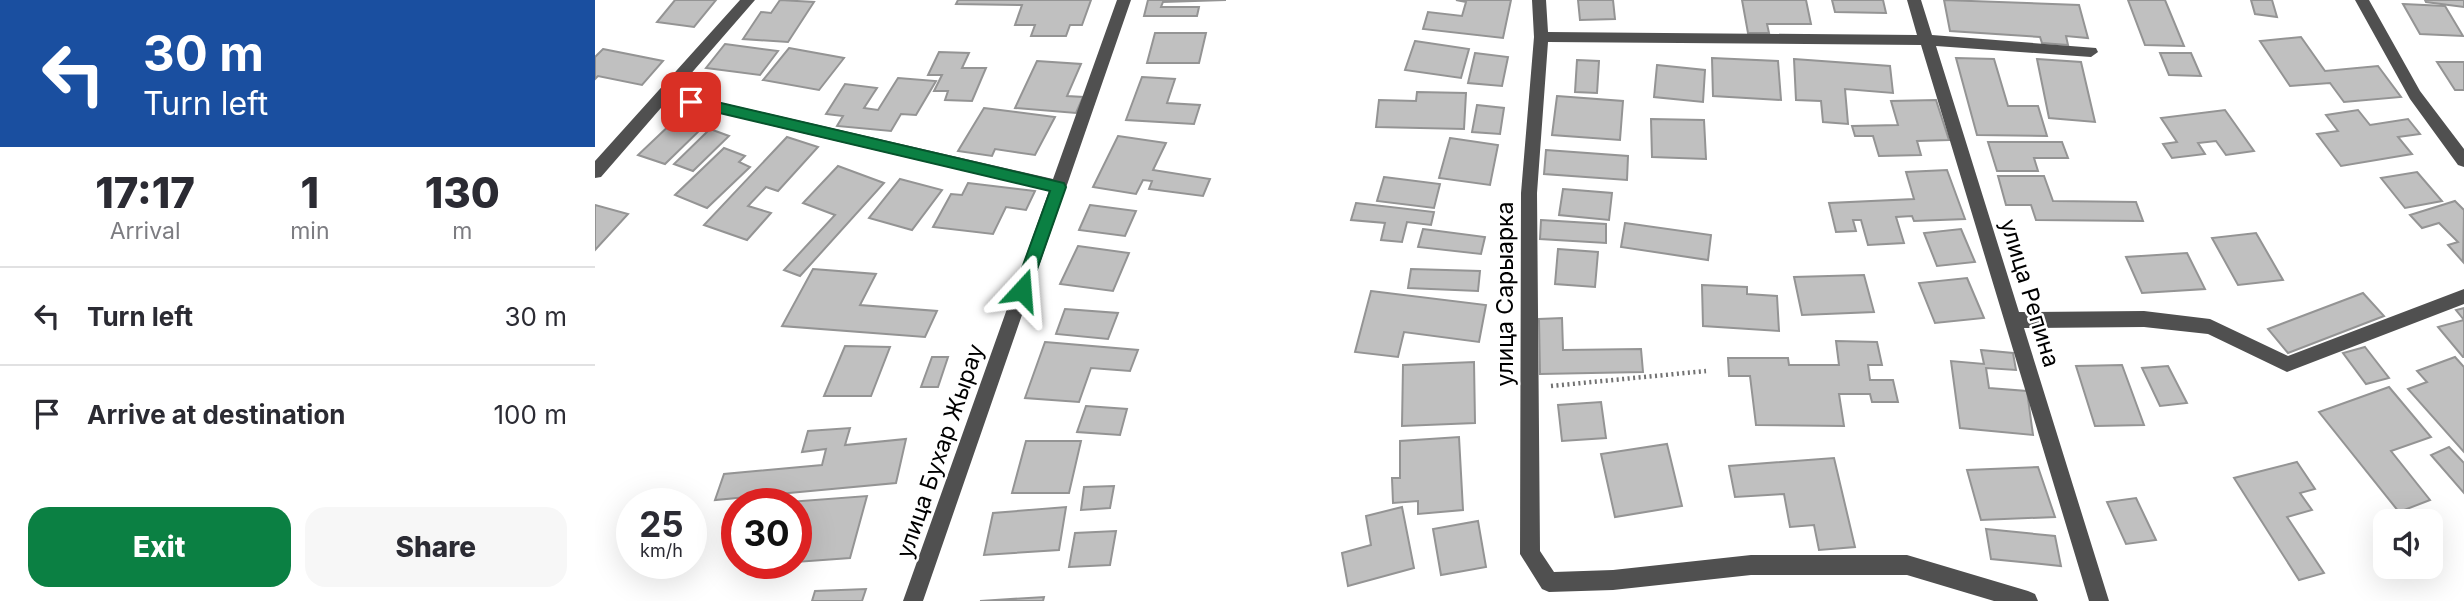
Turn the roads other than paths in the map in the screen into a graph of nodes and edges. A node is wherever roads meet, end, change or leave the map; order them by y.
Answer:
1 (748, 0) edge
2 (1124, 0) edge
3 (1539, 0) edge
4 (1914, 0) edge
5 (2362, 0) edge
6 (1541, 37) junction
7 (1927, 40) junction
8 (2091, 52) dead end
9 (664, 95) junction
10 (2464, 161) edge
11 (595, 172) edge
12 (1058, 187) junction
13 (2464, 296) edge
14 (2013, 320) junction
15 (913, 601) edge
16 (2028, 601) edge
17 (2099, 601) edge

1 - 9 street
2 - 12 street, улица Бухар Жырау
3 - 6 street, улица Сарыарка
4 - 7 street, улица Репина
5 - 10 street
6 - 7 street
6 - 16 street, улица Сарыарка
7 - 8 street
7 - 14 street, улица Репина
9 - 11 street
9 - 12 street
12 - 15 street, улица Бухар Жырау
13 - 14 street
14 - 17 street, улица Репина

